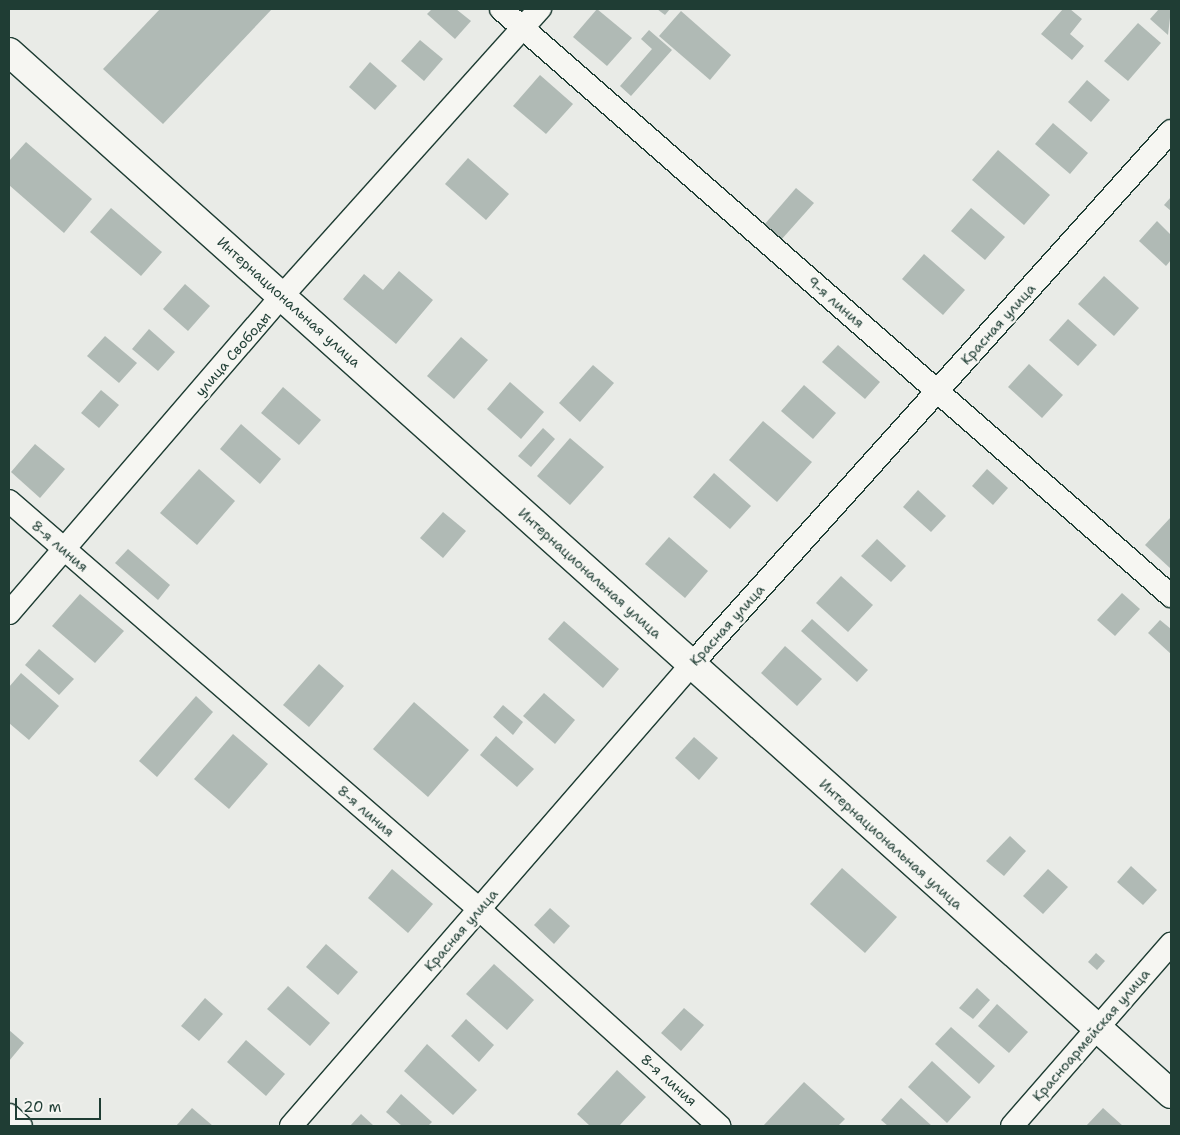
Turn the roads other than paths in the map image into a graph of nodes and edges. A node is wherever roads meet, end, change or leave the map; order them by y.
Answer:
1 (501, 9) edge
2 (540, 9) edge
3 (523, 28) junction
4 (9, 52) edge
5 (1171, 131) edge
6 (283, 295) junction
7 (937, 391) junction
8 (9, 501) edge
9 (64, 549) junction
10 (1171, 596) edge
11 (9, 613) edge
12 (691, 665) junction
13 (479, 909) junction
14 (1171, 944) edge
15 (1097, 1027) junction
16 (1171, 1094) edge
17 (9, 1115) edge
18 (21, 1126) edge
19 (291, 1126) edge
20 (720, 1126) edge
21 (1012, 1126) edge

1 - 3 street, 9-я линия
2 - 3 street, улица Свободы
3 - 6 street, улица Свободы
3 - 7 street, 9-я линия
4 - 6 street, Интернациональная улица
5 - 7 street, Красная улица
6 - 9 street, улица Свободы
6 - 12 street, Интернациональная улица
7 - 10 street, 9-я линия
7 - 12 street, Красная улица
8 - 9 street, 8-я линия
9 - 11 street, улица Свободы
9 - 13 street, 8-я линия
12 - 13 street, Красная улица
12 - 15 street, Интернациональная улица
13 - 19 street, Красная улица
13 - 20 street, 8-я линия
14 - 15 street, Красноармейская улица
15 - 16 street, Интернациональная улица
15 - 21 street, Красноармейская улица
17 - 18 street

